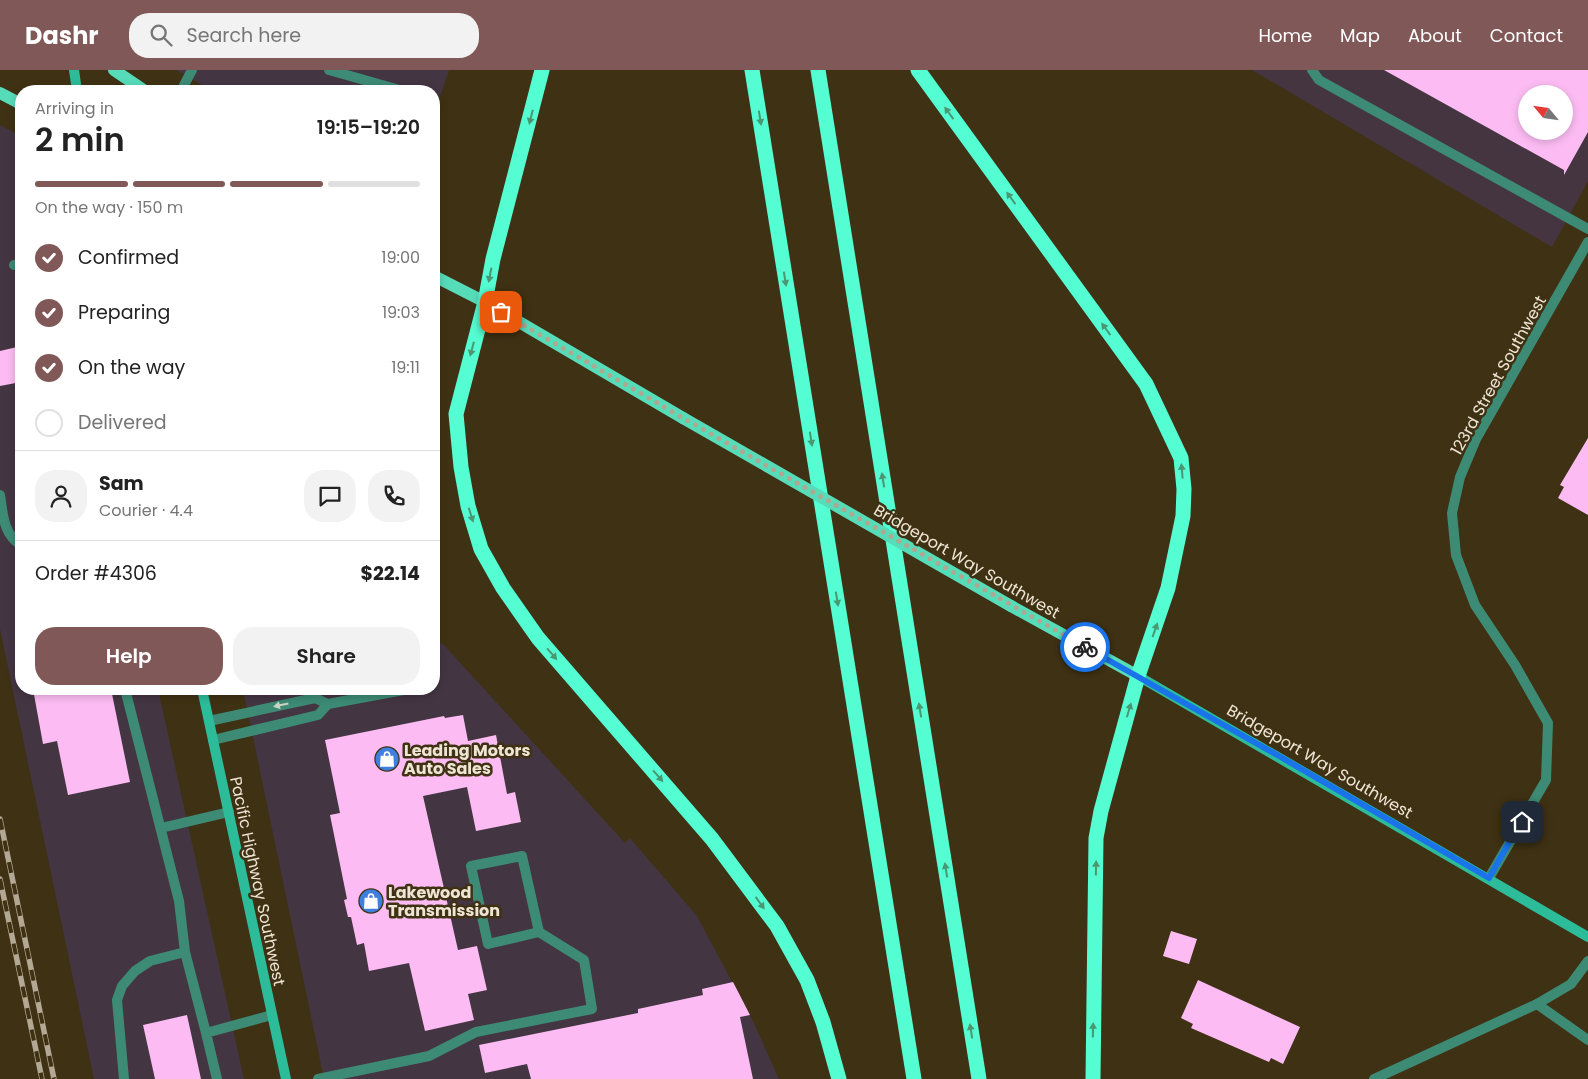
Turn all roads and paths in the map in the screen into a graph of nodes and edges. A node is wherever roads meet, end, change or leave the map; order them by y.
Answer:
1 (74, 70) edge
2 (114, 70) edge
3 (192, 70) edge
4 (329, 70) edge
5 (542, 70) edge
6 (752, 70) edge
7 (818, 70) edge
8 (918, 70) edge
9 (1312, 70) edge
10 (76, 85) edge
11 (136, 85) edge
12 (185, 85) edge
13 (382, 85) edge
14 (0, 93) edge
15 (15, 101) edge
16 (1588, 229) edge
17 (1588, 242) edge
18 (440, 279) edge
19 (485, 302) junction
20 (0, 495) edge
21 (15, 540) edge
22 (1138, 676) junction
23 (127, 695) edge
24 (203, 695) edge
25 (377, 695) edge
26 (328, 704) junction
27 (209, 721) junction
28 (213, 740) junction
29 (229, 812) junction
30 (161, 828) junction
31 (1489, 878) junction
32 (539, 932) junction
33 (1588, 937) edge
34 (185, 952) junction
35 (1588, 961) edge
36 (1537, 1004) junction
37 (272, 1015) junction
38 (206, 1033) junction
39 (1588, 1040) edge
40 (124, 1079) edge
41 (216, 1079) edge
42 (286, 1079) edge
43 (318, 1079) edge
44 (839, 1079) edge
45 (914, 1079) edge
46 (979, 1079) edge
47 (1093, 1079) edge
48 (1374, 1079) edge

1 - 10 main road
2 - 11 main road
3 - 12 street
4 - 13 street
5 -> 19 highway
6 -> 45 highway
46 -> 7 highway
22 -> 8 highway
9 - 16 street
14 - 15 main road
17 - 31 street, 123rd Street Southwest
18 - 19 main road, Bridgeport Way Southwest
19 - 22 main road, Bridgeport Way Southwest, bridge
19 -> 44 highway
20 - 21 street
22 - 31 main road, Bridgeport Way Southwest
47 -> 22 highway
23 - 30 street
24 - 27 main road, Pacific Highway Southwest
25 - 26 street
26 -> 27 street
26 - 28 street
27 - 28 main road, Pacific Highway Southwest
28 - 29 main road, Pacific Highway Southwest
29 - 30 street
29 - 37 main road, Pacific Highway Southwest
30 - 34 street
31 - 33 main road, Bridgeport Way Southwest
32 - 32 street
32 - 43 street
34 - 38 street
34 - 40 street
35 - 36 street
36 - 39 street
36 - 48 street
37 - 38 street
37 - 42 main road, Pacific Highway Southwest
38 - 41 street

